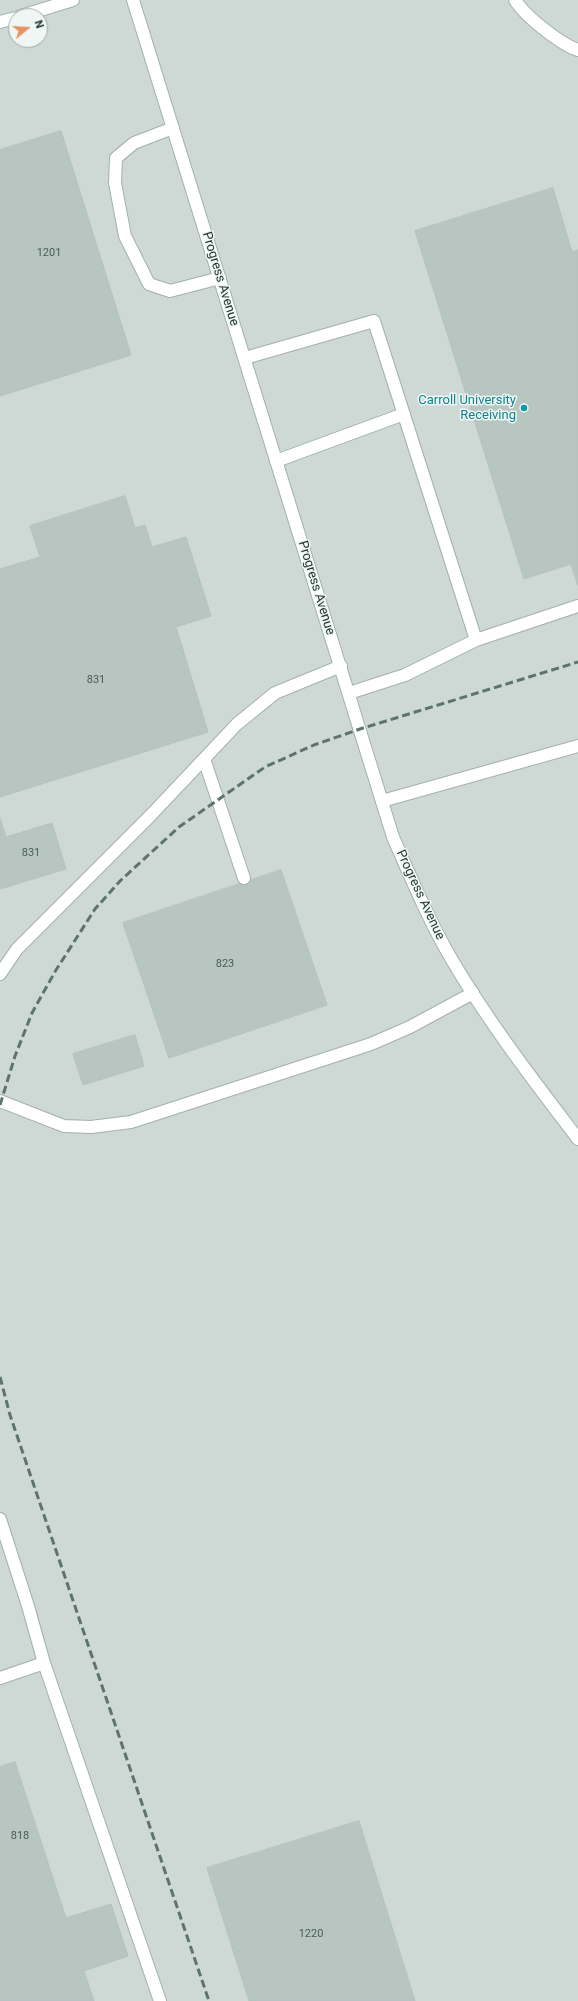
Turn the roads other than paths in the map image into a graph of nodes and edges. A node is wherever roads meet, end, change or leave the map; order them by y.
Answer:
1 (73, 0) edge
2 (133, 0) edge
3 (515, 0) edge
4 (47, 8) edge
5 (578, 50) edge
6 (173, 128) junction
7 (220, 278) junction
8 (244, 358) junction
9 (404, 414) junction
10 (276, 461) junction
11 (578, 606) edge
12 (476, 640) junction
13 (341, 666) junction
14 (349, 693) junction
15 (578, 746) edge
16 (204, 759) junction
17 (382, 800) junction
18 (244, 878) dead end
19 (0, 974) edge
20 (473, 993) junction
21 (0, 1100) edge
22 (578, 1139) edge
23 (0, 1519) edge
24 (44, 1663) junction
25 (0, 1678) edge
26 (160, 2001) edge

1 - 4 street
2 - 6 street, Progress Avenue
3 - 5 street
6 - 7 street, Progress Avenue
6 - 7 street
7 - 8 street, Progress Avenue
8 - 9 street
8 - 10 street, Progress Avenue
9 - 10 street
9 - 12 street
10 - 13 street, Progress Avenue
11 - 12 street
12 - 14 street
13 - 14 street, Progress Avenue
13 - 16 street
14 - 17 street, Progress Avenue
15 - 17 street
16 - 18 street
16 - 19 street
17 - 20 street, Progress Avenue
20 - 21 street
20 - 22 street, Progress Avenue
23 - 24 street
24 - 25 street
24 - 26 street

